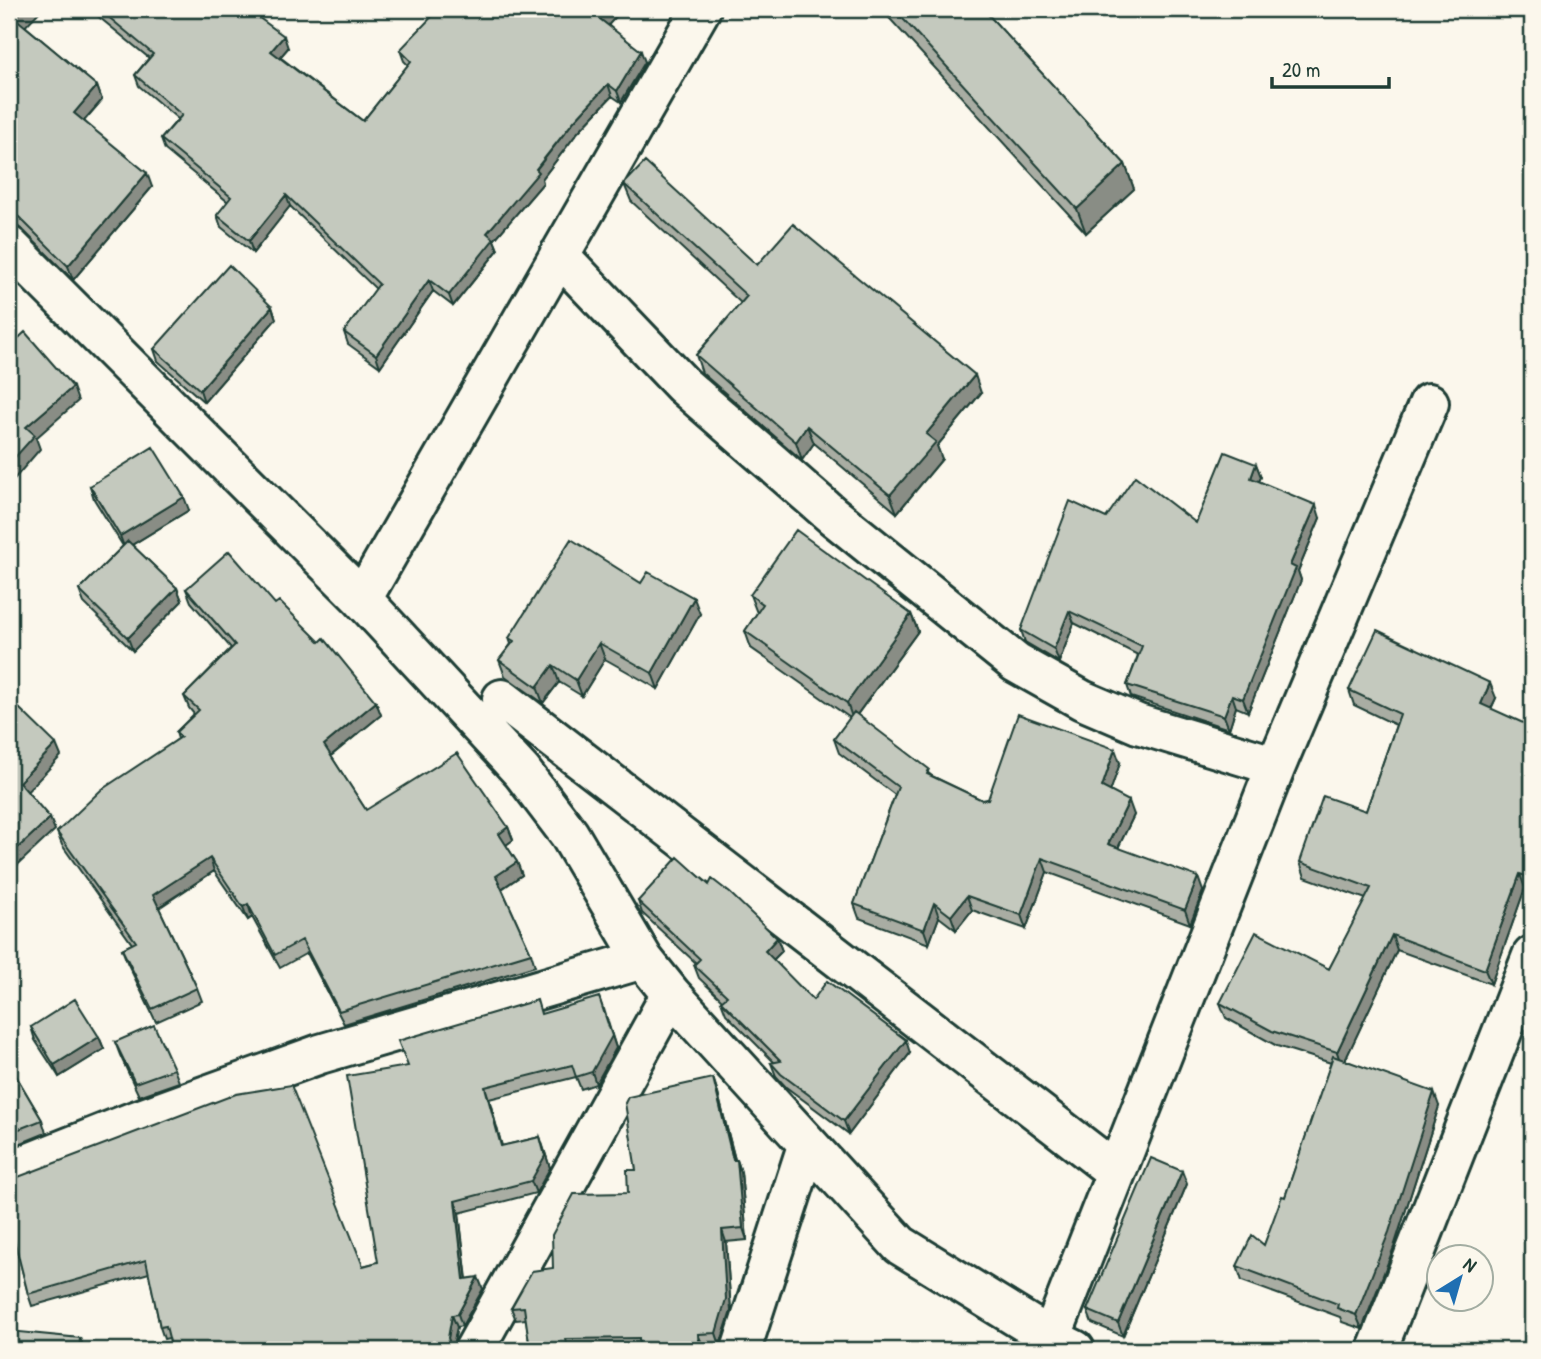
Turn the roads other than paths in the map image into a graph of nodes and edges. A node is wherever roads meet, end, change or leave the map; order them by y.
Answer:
1 (701, 9) edge
2 (9, 246) edge
3 (559, 255) junction
4 (1429, 403) dead end
5 (362, 599) junction
6 (502, 699) dead end
7 (1276, 766) junction
8 (1532, 956) edge
9 (643, 959) junction
10 (671, 994) junction
11 (807, 1146) junction
12 (9, 1171) edge
13 (1116, 1172) junction
14 (1063, 1344) edge
15 (474, 1350) edge
16 (741, 1350) edge
17 (1377, 1350) edge

1 - 3 street
2 - 5 street
3 - 5 street
3 - 7 street
4 - 7 street
5 - 9 street
6 - 13 street
7 - 13 street
8 - 17 street
9 - 10 street
9 - 12 street
10 - 11 street
10 - 15 street
11 - 14 street
11 - 16 street
13 - 14 street

